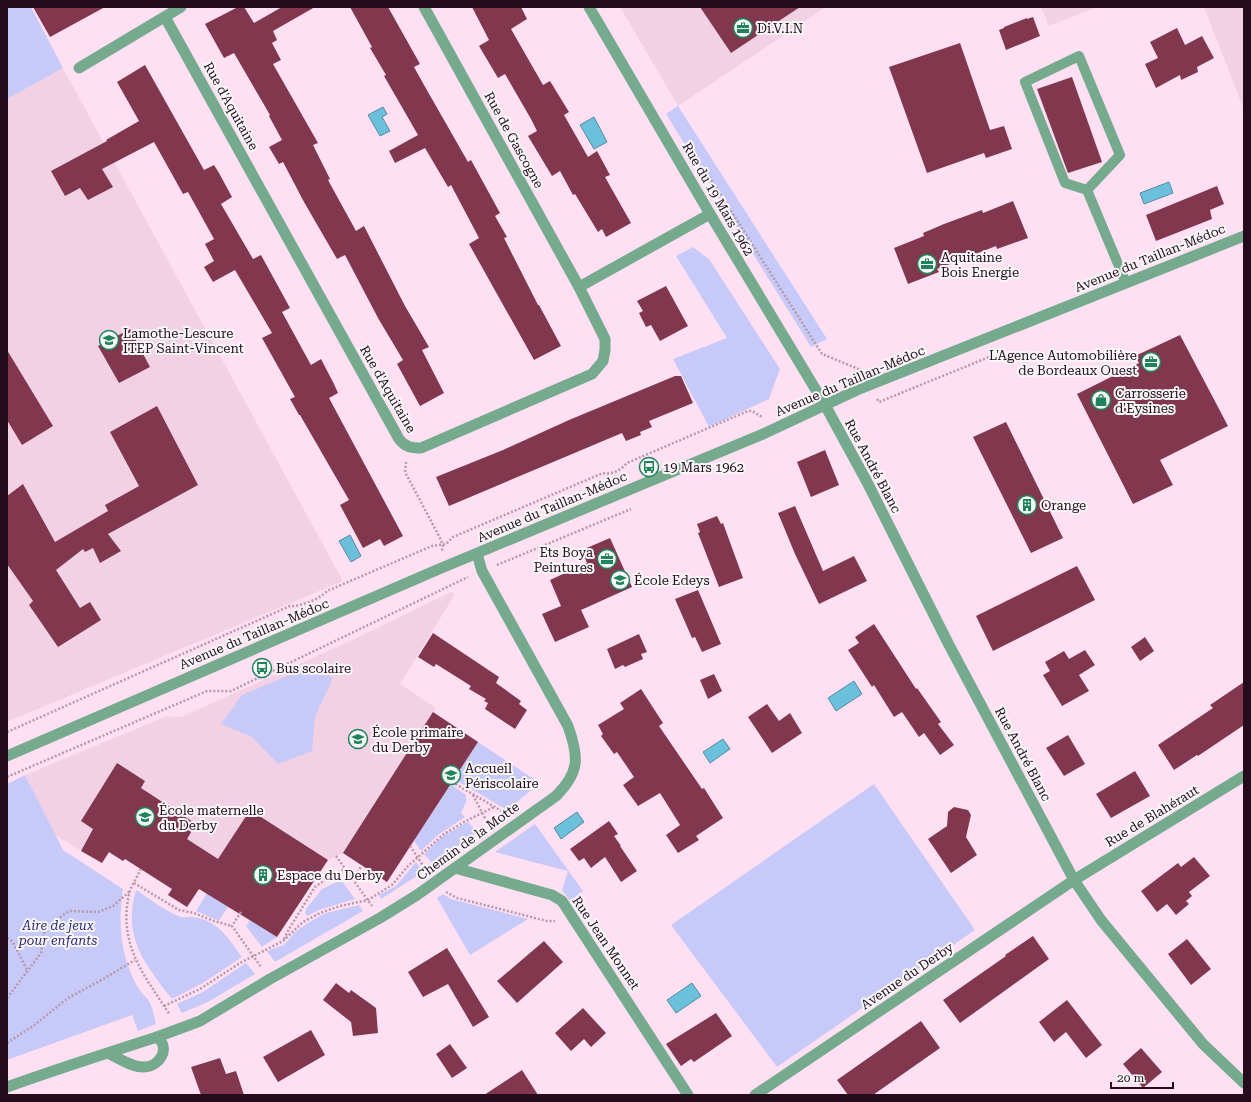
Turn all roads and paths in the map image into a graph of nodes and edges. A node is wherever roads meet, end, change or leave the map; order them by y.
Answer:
1 (181, 7) edge
2 (424, 7) edge
3 (589, 7) edge
4 (165, 17) junction
5 (79, 68) dead end
6 (704, 169) dead end
7 (1087, 190) junction
8 (710, 214) junction
9 (1244, 236) edge
10 (1126, 283) junction
11 (579, 287) junction
12 (868, 367) dead end
13 (825, 405) junction
14 (775, 428) junction
15 (408, 447) junction
16 (632, 508) dead end
17 (443, 545) junction
18 (478, 554) junction
19 (439, 569) junction
20 (482, 571) junction
21 (448, 586) junction
22 (7, 732) edge
23 (7, 756) edge
24 (1244, 776) edge
25 (7, 777) edge
26 (452, 782) dead end
27 (473, 794) junction
28 (494, 807) junction
29 (482, 813) junction
30 (520, 822) junction
31 (495, 839) junction
32 (410, 846) dead end
33 (336, 856) dead end
34 (418, 857) junction
35 (362, 865) dead end
36 (455, 868) junction
37 (141, 869) dead end
38 (345, 869) junction
39 (353, 879) junction
40 (1074, 880) junction
41 (134, 883) junction
42 (434, 883) junction
43 (129, 892) junction
44 (368, 900) junction
45 (241, 912) dead end
46 (380, 918) junction
47 (576, 920) junction
48 (232, 926) junction
49 (7, 938) edge
50 (283, 941) junction
51 (253, 955) junction
52 (135, 960) junction
53 (27, 970) junction
54 (270, 979) junction
55 (7, 998) edge
56 (164, 1006) junction
57 (179, 1028) junction
58 (157, 1037) junction
59 (7, 1044) edge
60 (108, 1053) junction
61 (1244, 1083) edge
62 (7, 1087) edge
63 (688, 1095) edge
64 (755, 1095) edge

1 - 4 street
2 - 11 street, Rue de Gascogne
3 - 8 street, Rue du 19 Mars 1962
4 - 5 street
4 - 15 street, Rue d'Aquitaine
6 - 12 path
7 - 7 lane
7 - 10 lane
8 - 11 street
8 - 13 street, Rue du 19 Mars 1962
9 - 10 street, Avenue du Taillan-Médoc
10 - 13 street, Avenue du Taillan-Médoc
11 - 15 street, Rue d'Aquitaine
13 - 14 street, Avenue du Taillan-Médoc
13 - 40 street, Rue André Blanc
14 - 17 path
14 - 18 street, Avenue du Taillan-Médoc
15 - 17 path
16 - 20 path
17 - 19 path
17 - 22 path
18 - 19 street, Avenue du Taillan-Médoc
18 - 20 street, Chemin de la Motte
19 - 21 path
19 - 23 street, Avenue du Taillan-Médoc
20 - 21 path
20 - 30 street, Chemin de la Motte
21 - 25 path
24 - 40 street, Rue de Blahéraut
26 - 27 path
27 - 28 path
27 - 29 path
28 - 29 path
28 - 30 path
29 - 31 path
29 - 34 path
30 - 31 street, Chemin de la Motte
31 - 36 street, Chemin de la Motte
32 - 34 path
33 - 38 path
34 - 42 path
34 - 44 path
35 - 39 path
36 - 42 street, Chemin de la Motte
36 - 47 street, Rue Jean Monnet
37 - 41 path
38 - 39 path
38 - 50 path
39 - 44 path
40 - 61 street, Rue André Blanc
40 - 64 street, Avenue du Derby
41 - 43 path
41 - 48 path
42 - 46 street, Chemin de la Motte
42 - 47 path
43 - 52 path
43 - 53 path
44 - 46 path
44 - 50 path
45 - 48 path
46 - 54 street, Chemin de la Motte
47 - 63 street, Rue Jean Monnet
48 - 51 path
49 - 53 path
50 - 51 path
51 - 54 path
51 - 56 path
52 - 56 path
52 - 59 path
53 - 55 path
54 - 57 street, Chemin de la Motte
56 - 57 path
57 - 58 street, Chemin de la Motte
58 - 60 street, Chemin de la Motte
58 - 60 street
60 - 62 street, Chemin de la Motte

